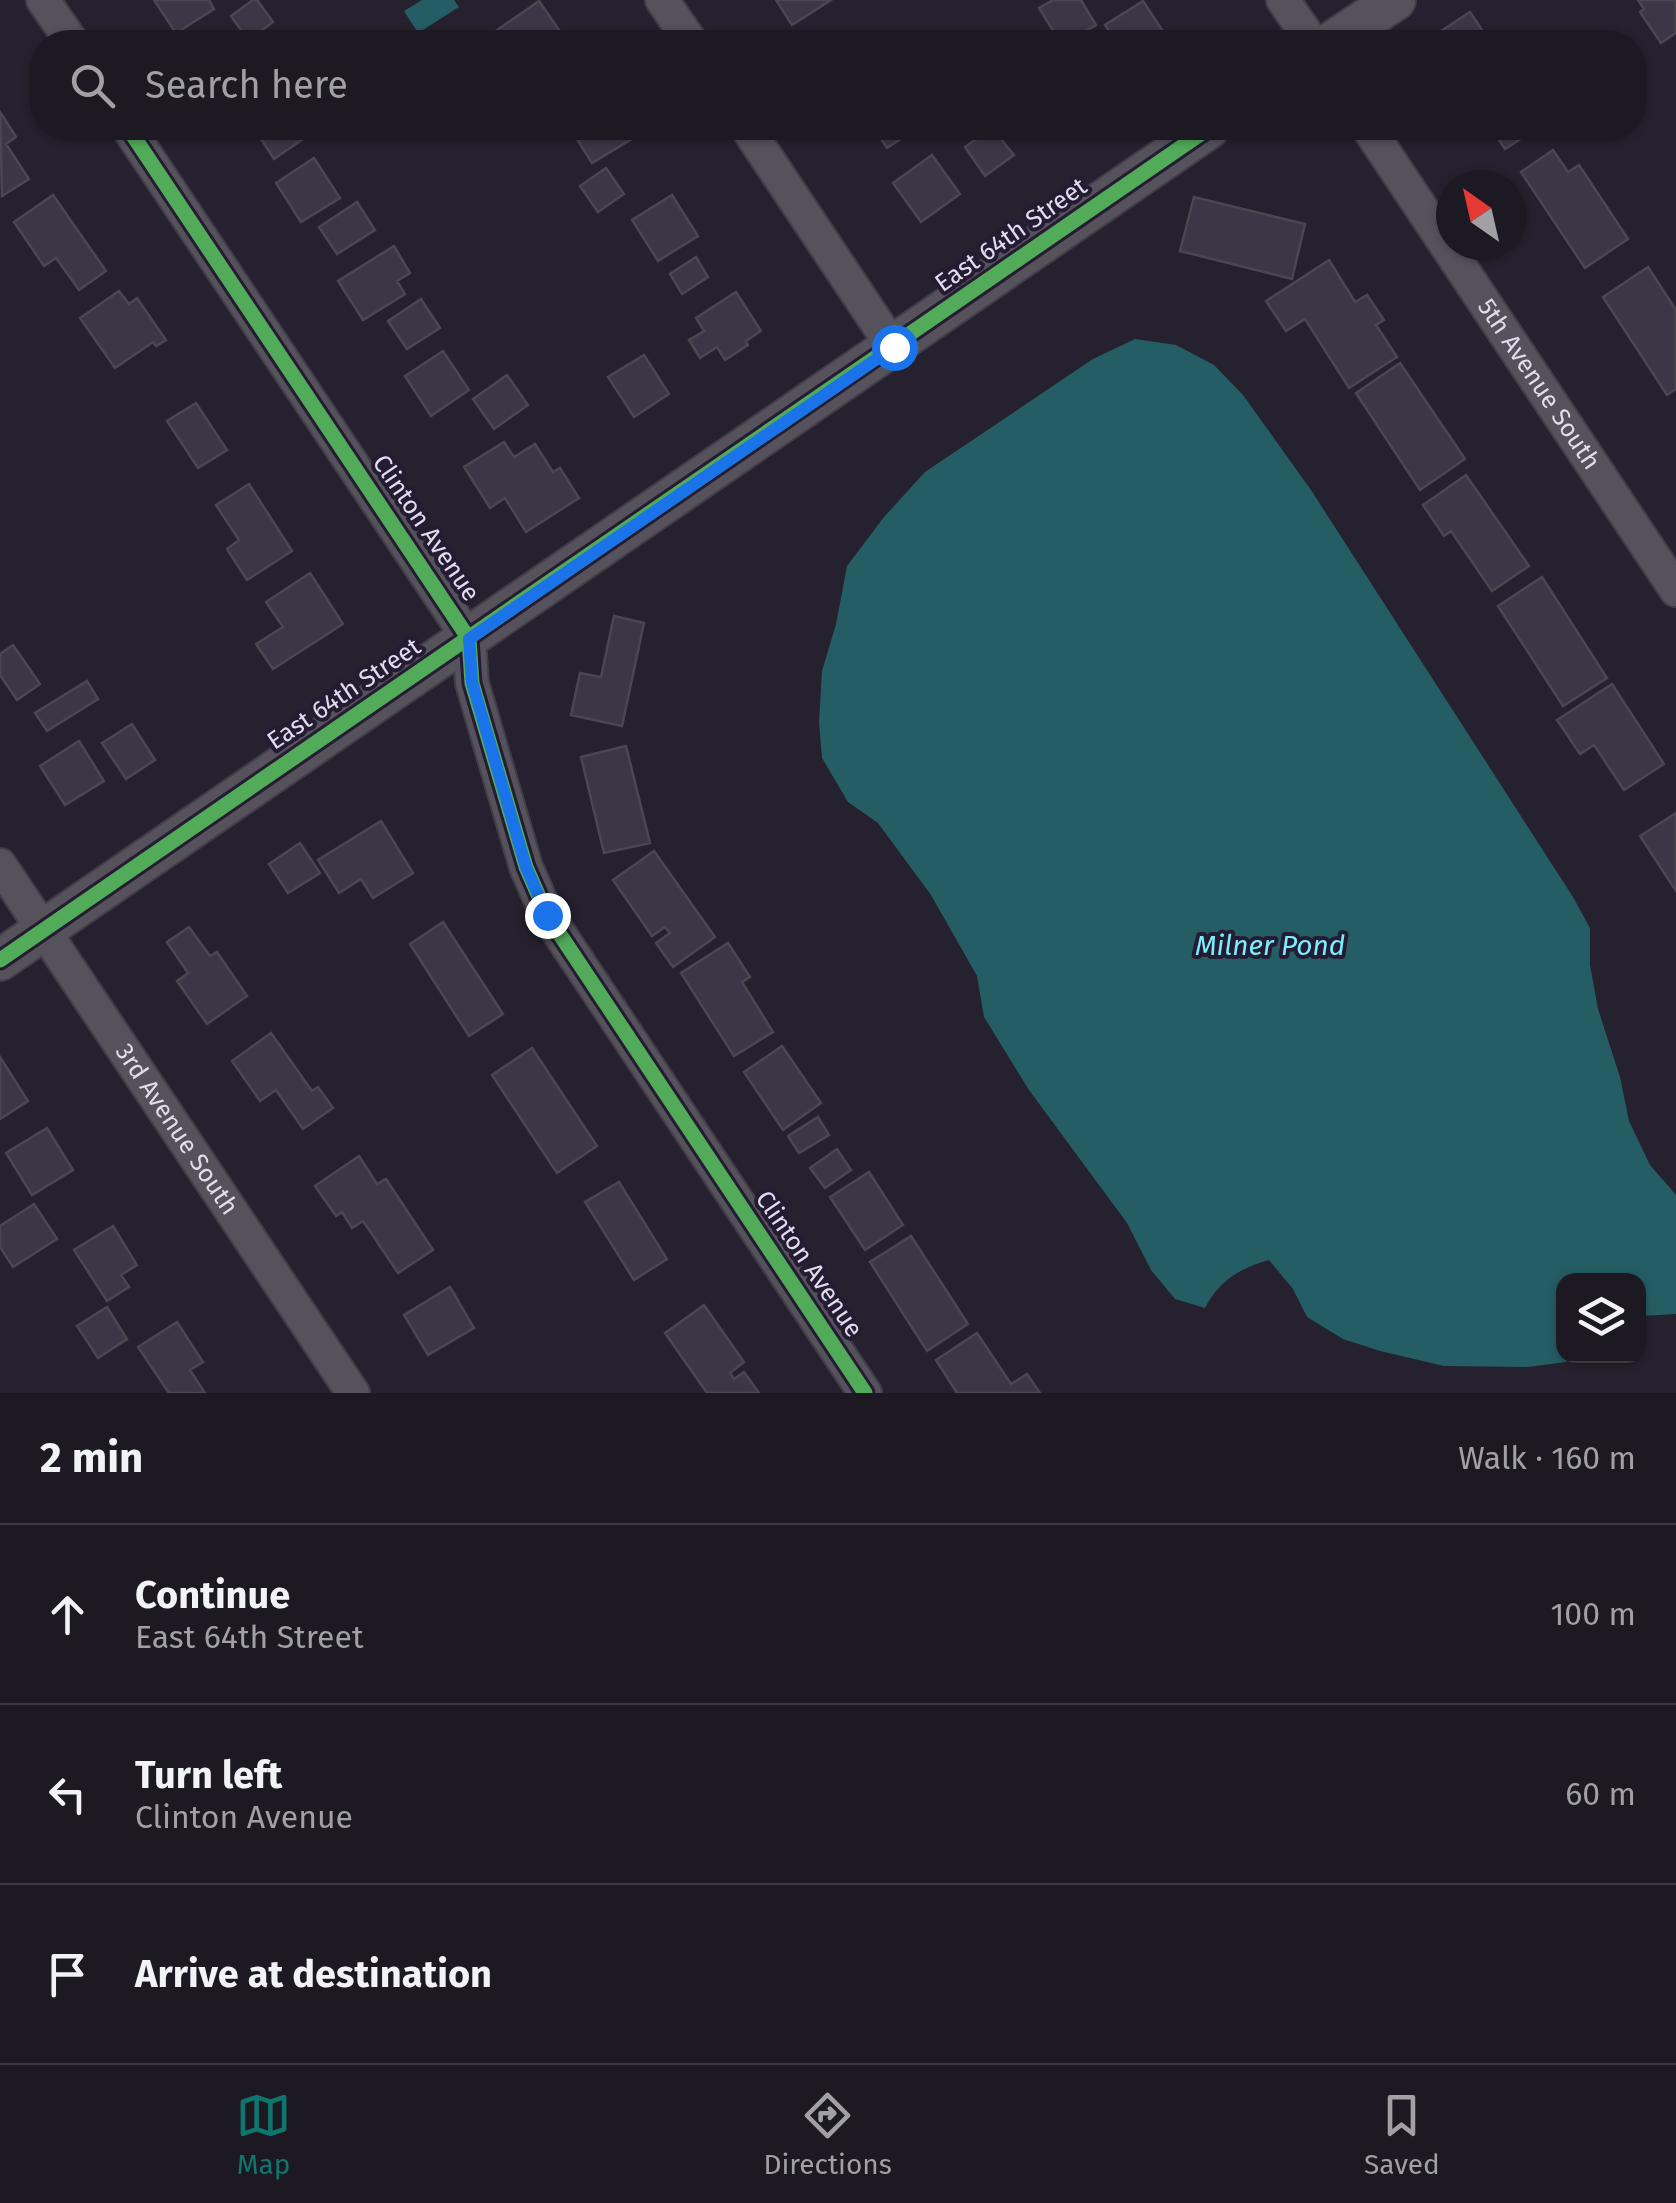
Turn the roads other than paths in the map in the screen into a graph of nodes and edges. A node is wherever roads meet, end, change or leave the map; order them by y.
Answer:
1 (43, 0) edge
2 (662, 0) edge
3 (1283, 0) edge
4 (1395, 0) edge
5 (64, 30) edge
6 (683, 30) edge
7 (1304, 30) edge
8 (1350, 30) edge
9 (136, 140) edge
10 (756, 140) edge
11 (1193, 140) edge
12 (1376, 140) edge
13 (894, 347) junction
14 (1676, 590) edge
15 (469, 639) junction
16 (0, 865) edge
17 (44, 930) junction
18 (0, 960) edge
19 (353, 1393) edge
20 (865, 1393) edge

1 - 5 street
2 - 6 street
3 - 7 street
4 - 8 street
9 - 15 street, Clinton Avenue
10 - 13 street
11 - 13 street, East 64th Street
12 - 14 street, 5th Avenue South
13 - 15 street, East 64th Street
15 - 17 street, East 64th Street
15 - 20 street, Clinton Avenue
16 - 17 street, 3rd Avenue South
17 - 18 street, East 64th Street
17 - 19 street, 3rd Avenue South

